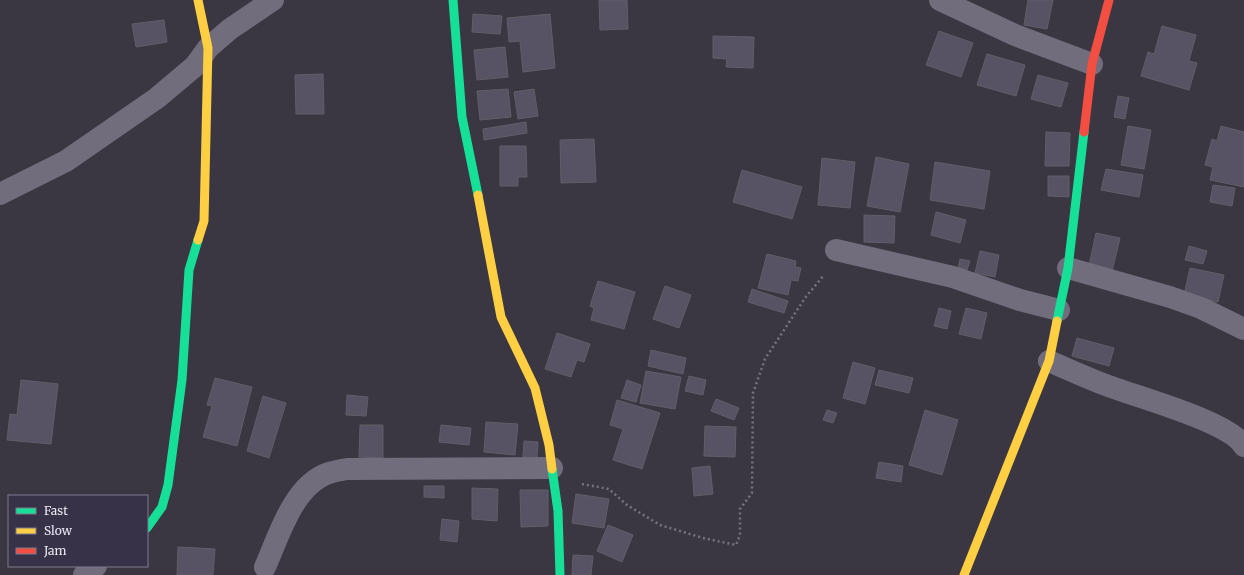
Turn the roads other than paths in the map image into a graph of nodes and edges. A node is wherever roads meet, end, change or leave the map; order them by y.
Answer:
1 (198, 0) edge
2 (273, 0) edge
3 (453, 0) edge
4 (940, 0) edge
5 (1109, 0) edge
6 (208, 48) junction
7 (1092, 64) junction
8 (0, 194) edge
9 (836, 250) road end
10 (1068, 268) junction
11 (1059, 310) junction
12 (1244, 329) edge
13 (1049, 361) junction
14 (1244, 446) edge
15 (552, 468) junction
16 (148, 527) edge
17 (95, 567) edge
18 (265, 567) dead end
19 (84, 575) edge
20 (560, 575) edge
21 (964, 575) edge

1 - 6 street
2 - 6 street
3 - 15 street
4 - 7 street
5 - 7 street
6 - 8 street
6 - 16 street
7 - 10 street
9 - 11 street
10 - 11 street
10 - 12 street
11 - 13 street
13 - 14 street
13 - 21 street
15 - 18 street
15 - 20 street
17 - 19 street

